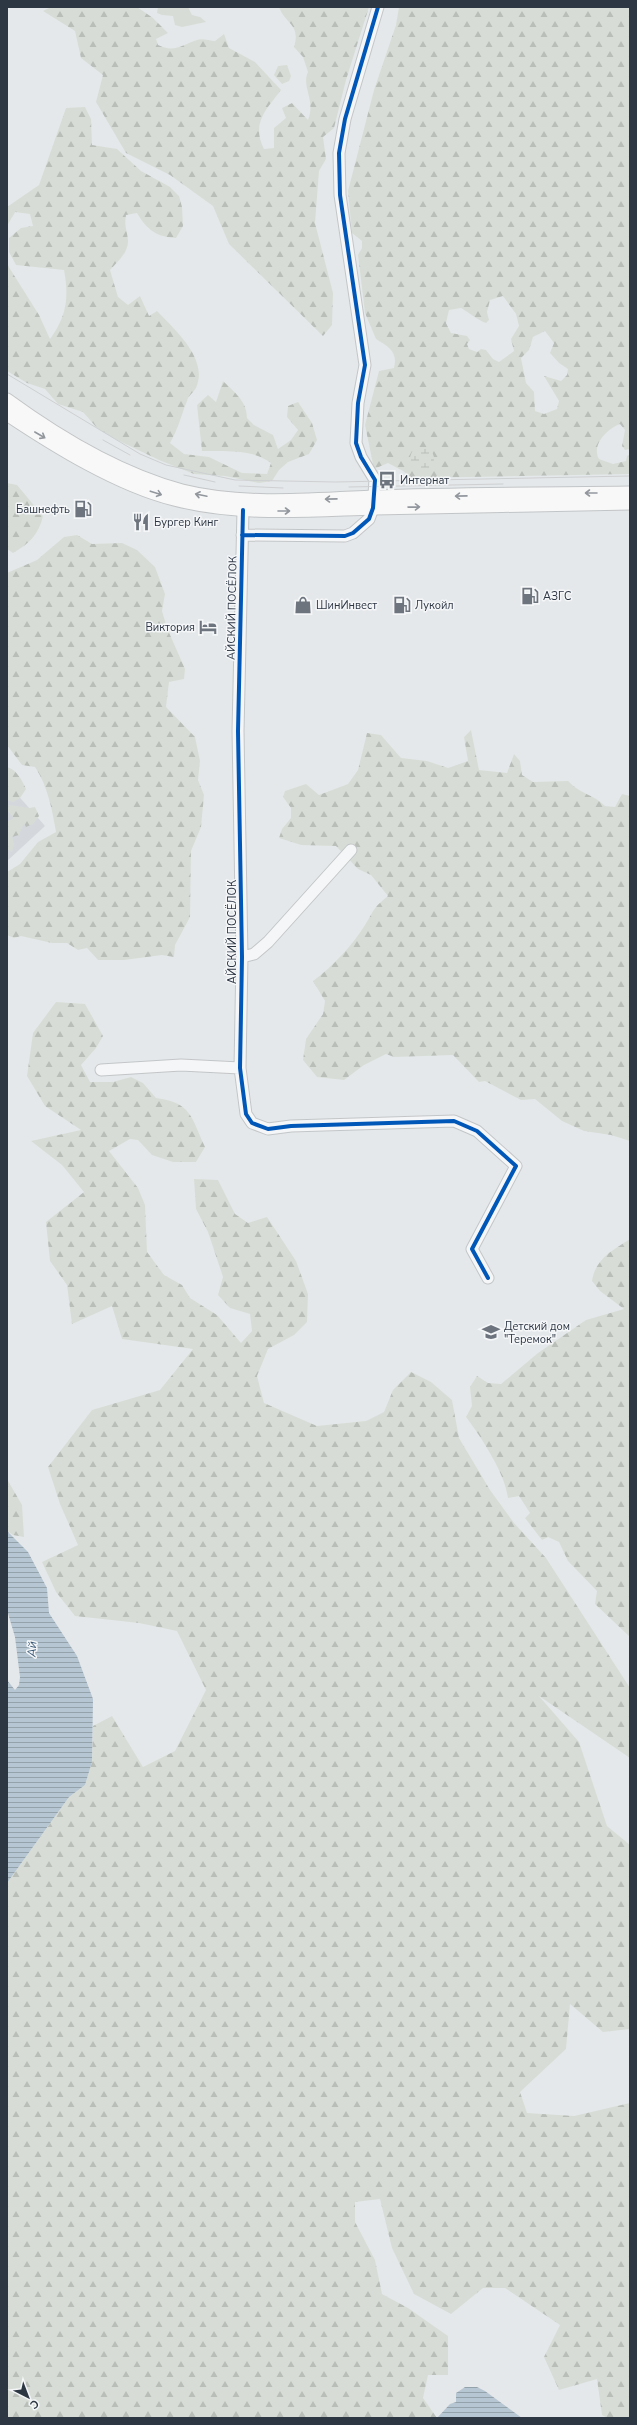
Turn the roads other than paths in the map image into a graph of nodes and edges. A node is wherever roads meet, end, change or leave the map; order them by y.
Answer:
1 (378, 7) edge
2 (7, 400) edge
3 (7, 414) edge
4 (630, 493) edge
5 (630, 503) edge
6 (372, 508) junction
7 (243, 510) junction
8 (242, 536) junction
9 (352, 850) dead end
10 (242, 957) junction
11 (240, 1068) junction
12 (101, 1070) dead end
13 (488, 1278) dead end

1 - 6 street
6 -> 2 main road
3 -> 7 main road
4 -> 6 main road
6 -> 5 main road
7 -> 6 main road
6 - 8 street
7 - 8 street, АЙСКИЙ ПОСЁЛОК
8 - 10 street, АЙСКИЙ ПОСЁЛОК
9 - 10 street
10 - 11 street, АЙСКИЙ ПОСЁЛОК
11 - 12 street
11 - 13 street, АЙСКИЙ ПОСЁЛОК

